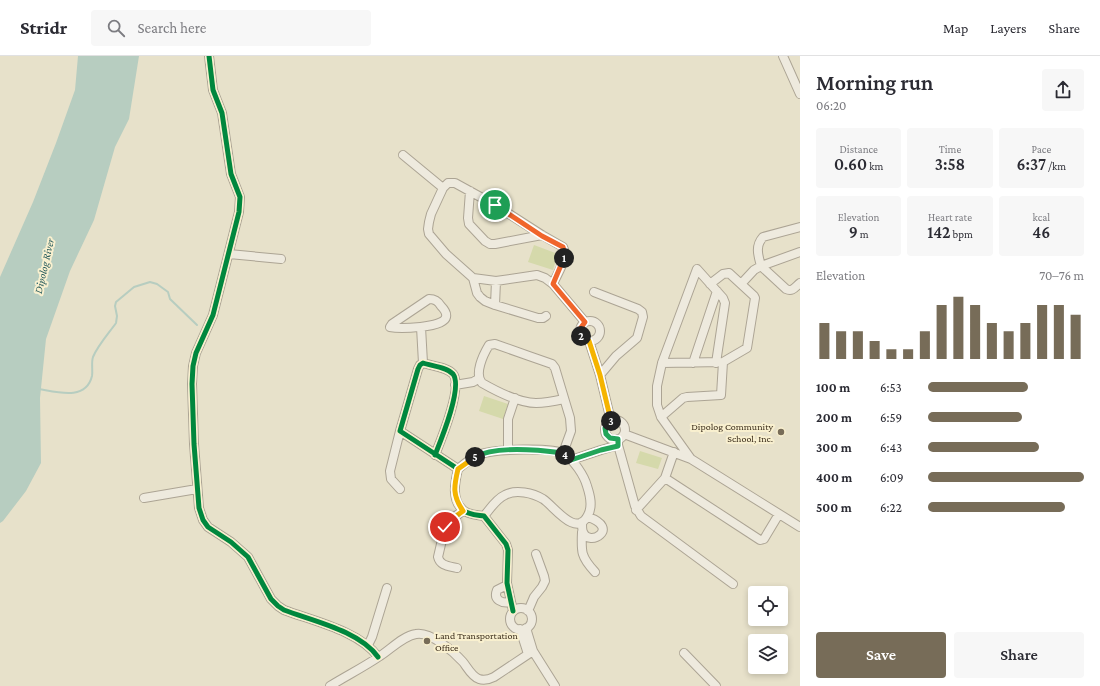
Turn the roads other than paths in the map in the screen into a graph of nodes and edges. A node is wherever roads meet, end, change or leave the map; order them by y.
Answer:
1 (209, 56) edge
2 (783, 56) edge
3 (800, 94) edge
4 (403, 155) dead end
5 (443, 188) junction
6 (470, 191) junction
7 (800, 227) edge
8 (542, 236) junction
9 (800, 252) edge
10 (229, 254) junction
11 (281, 259) dead end
12 (761, 266) junction
13 (473, 278) junction
14 (496, 281) junction
15 (800, 283) edge
16 (553, 284) junction
17 (710, 284) junction
18 (741, 284) junction
19 (717, 291) junction
20 (594, 292) dead end
21 (494, 305) junction
22 (546, 316) dead end
23 (585, 322) junction
24 (421, 327) junction
25 (589, 341) junction
26 (720, 362) junction
27 (662, 363) junction
28 (693, 363) junction
29 (423, 364) junction
30 (600, 375) junction
31 (478, 379) junction
32 (455, 385) junction
33 (515, 398) junction
34 (564, 399) junction
35 (661, 417) junction
36 (611, 421) junction
37 (400, 431) junction
38 (620, 439) junction
39 (508, 450) junction
40 (674, 452) junction
41 (563, 453) junction
42 (435, 455) junction
43 (691, 459) junction
44 (571, 460) junction
45 (458, 469) junction
46 (665, 478) junction
47 (197, 489) junction
48 (400, 489) dead end
49 (144, 498) dead end
50 (636, 510) junction
51 (463, 511) junction
52 (779, 514) junction
53 (484, 516) junction
54 (585, 519) junction
55 (800, 527) edge
56 (582, 532) junction
57 (536, 554) dead end
58 (457, 568) dead end
59 (595, 572) dead end
60 (733, 584) dead end
61 (507, 585) junction
62 (387, 588) dead end
63 (511, 602) junction
64 (514, 611) junction
65 (528, 611) junction
66 (523, 629) junction
67 (368, 645) junction
68 (531, 653) junction
69 (684, 653) dead end
70 (378, 657) junction
71 (330, 686) edge
72 (555, 686) edge
73 (716, 686) edge

1 - 10 street
2 - 3 street
4 - 5 street
5 - 6 street
5 - 13 street
6 - 8 street
6 - 8 street
7 - 12 street
8 - 16 street
9 - 12 street
10 - 11 street
10 - 47 street
12 - 15 street
12 - 18 street
13 - 14 street
13 - 21 street
14 - 16 street
14 - 21 street
16 - 23 street
17 - 18 street
17 - 19 street
17 - 27 street
18 - 26 street
19 - 26 street
19 - 28 street
20 - 30 street
21 - 22 street
23 - 25 street
23 - 25 street
24 - 24 street
24 - 29 street
25 - 30 street
26 - 28 street
26 - 35 street
27 - 28 street
27 - 35 street
29 - 32 street
29 - 37 street
30 - 36 street
31 - 32 street
31 - 33 street
31 - 34 street
32 - 42 street
33 - 34 street
33 - 39 street
34 - 41 street
35 - 43 street
36 - 38 street
36 - 38 street
37 - 42 street
37 - 48 street
38 - 40 street
38 - 44 street
38 - 50 street
39 - 41 street
39 - 45 street
40 - 43 street
40 - 46 street
41 - 44 street
42 - 45 street
43 - 52 street
44 - 54 street
45 - 51 street
46 - 50 street
46 - 52 street
47 - 49 street
47 - 67 street
50 - 60 street
51 - 53 street
51 - 58 street
52 - 55 street
53 - 54 street
53 - 61 street
54 - 56 street
54 - 56 street
56 - 59 street
57 - 65 street
61 - 63 street
61 - 63 street
62 - 67 street
63 - 64 street
64 - 65 street
64 - 66 street
65 - 66 street
66 - 68 street
67 - 70 street
68 - 70 street
68 - 72 street
69 - 73 street
70 - 71 street

